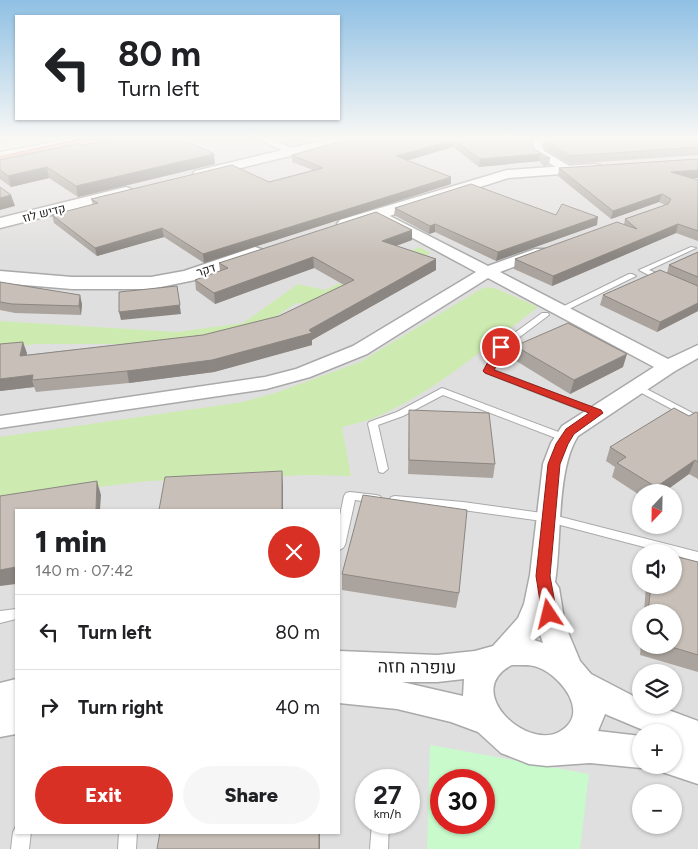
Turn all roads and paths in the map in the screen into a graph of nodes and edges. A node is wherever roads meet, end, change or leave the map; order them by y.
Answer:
1 (498, 177) edge
2 (141, 188) edge
3 (377, 214) junction
4 (0, 224) edge
5 (333, 228) edge
6 (271, 248) edge
7 (552, 248) edge
8 (693, 248) dead end
9 (488, 272) junction
10 (632, 276) dead end
11 (0, 277) edge
12 (674, 284) edge
13 (553, 312) junction
14 (698, 351) edge
15 (668, 366) junction
16 (637, 387) junction
17 (597, 413) junction
18 (698, 420) edge
19 (0, 422) edge
20 (566, 438) junction
21 (383, 469) dead end
22 (549, 518) junction
23 (340, 541) edge
24 (698, 557) edge
25 (543, 576) junction
26 (15, 614) edge
27 (0, 617) edge
28 (498, 657) junction
29 (340, 664) edge
30 (574, 676) junction
31 (340, 689) edge
32 (15, 693) edge
33 (0, 697) edge
34 (15, 718) edge
35 (488, 721) junction
36 (0, 722) edge
37 (698, 737) edge
38 (565, 747) junction
39 (632, 751) edge
40 (682, 762) edge
41 (698, 767) edge
42 (22, 834) edge
43 (128, 834) edge
44 (380, 834) edge
45 (20, 849) edge
46 (127, 849) edge
47 (379, 849) edge

1 - 3 street
2 - 4 street, קדיש לוז
3 - 5 street
3 - 9 street
6 - 11 street, דקר
7 - 9 street
8 - 12 lane
9 - 13 street
9 - 19 street
10 - 13 lane
13 - 15 street
13 - 17 lane
14 - 15 street
15 - 16 street
16 - 17 street
16 - 18 lane
17 - 20 street
20 - 21 lane
20 - 22 street
22 - 23 lane
22 - 24 lane
22 - 25 street
25 - 28 street
25 - 30 street
26 - 27 lane
28 - 29 street, עופרה חזה
28 - 30 street
28 - 35 street
30 - 37 street
30 - 38 street
31 - 35 street, עופרה חזה
32 - 33 street
34 - 36 street
35 - 38 street
38 - 39 street
40 - 41 street
42 - 45 lane
43 - 46 lane
44 - 47 lane

